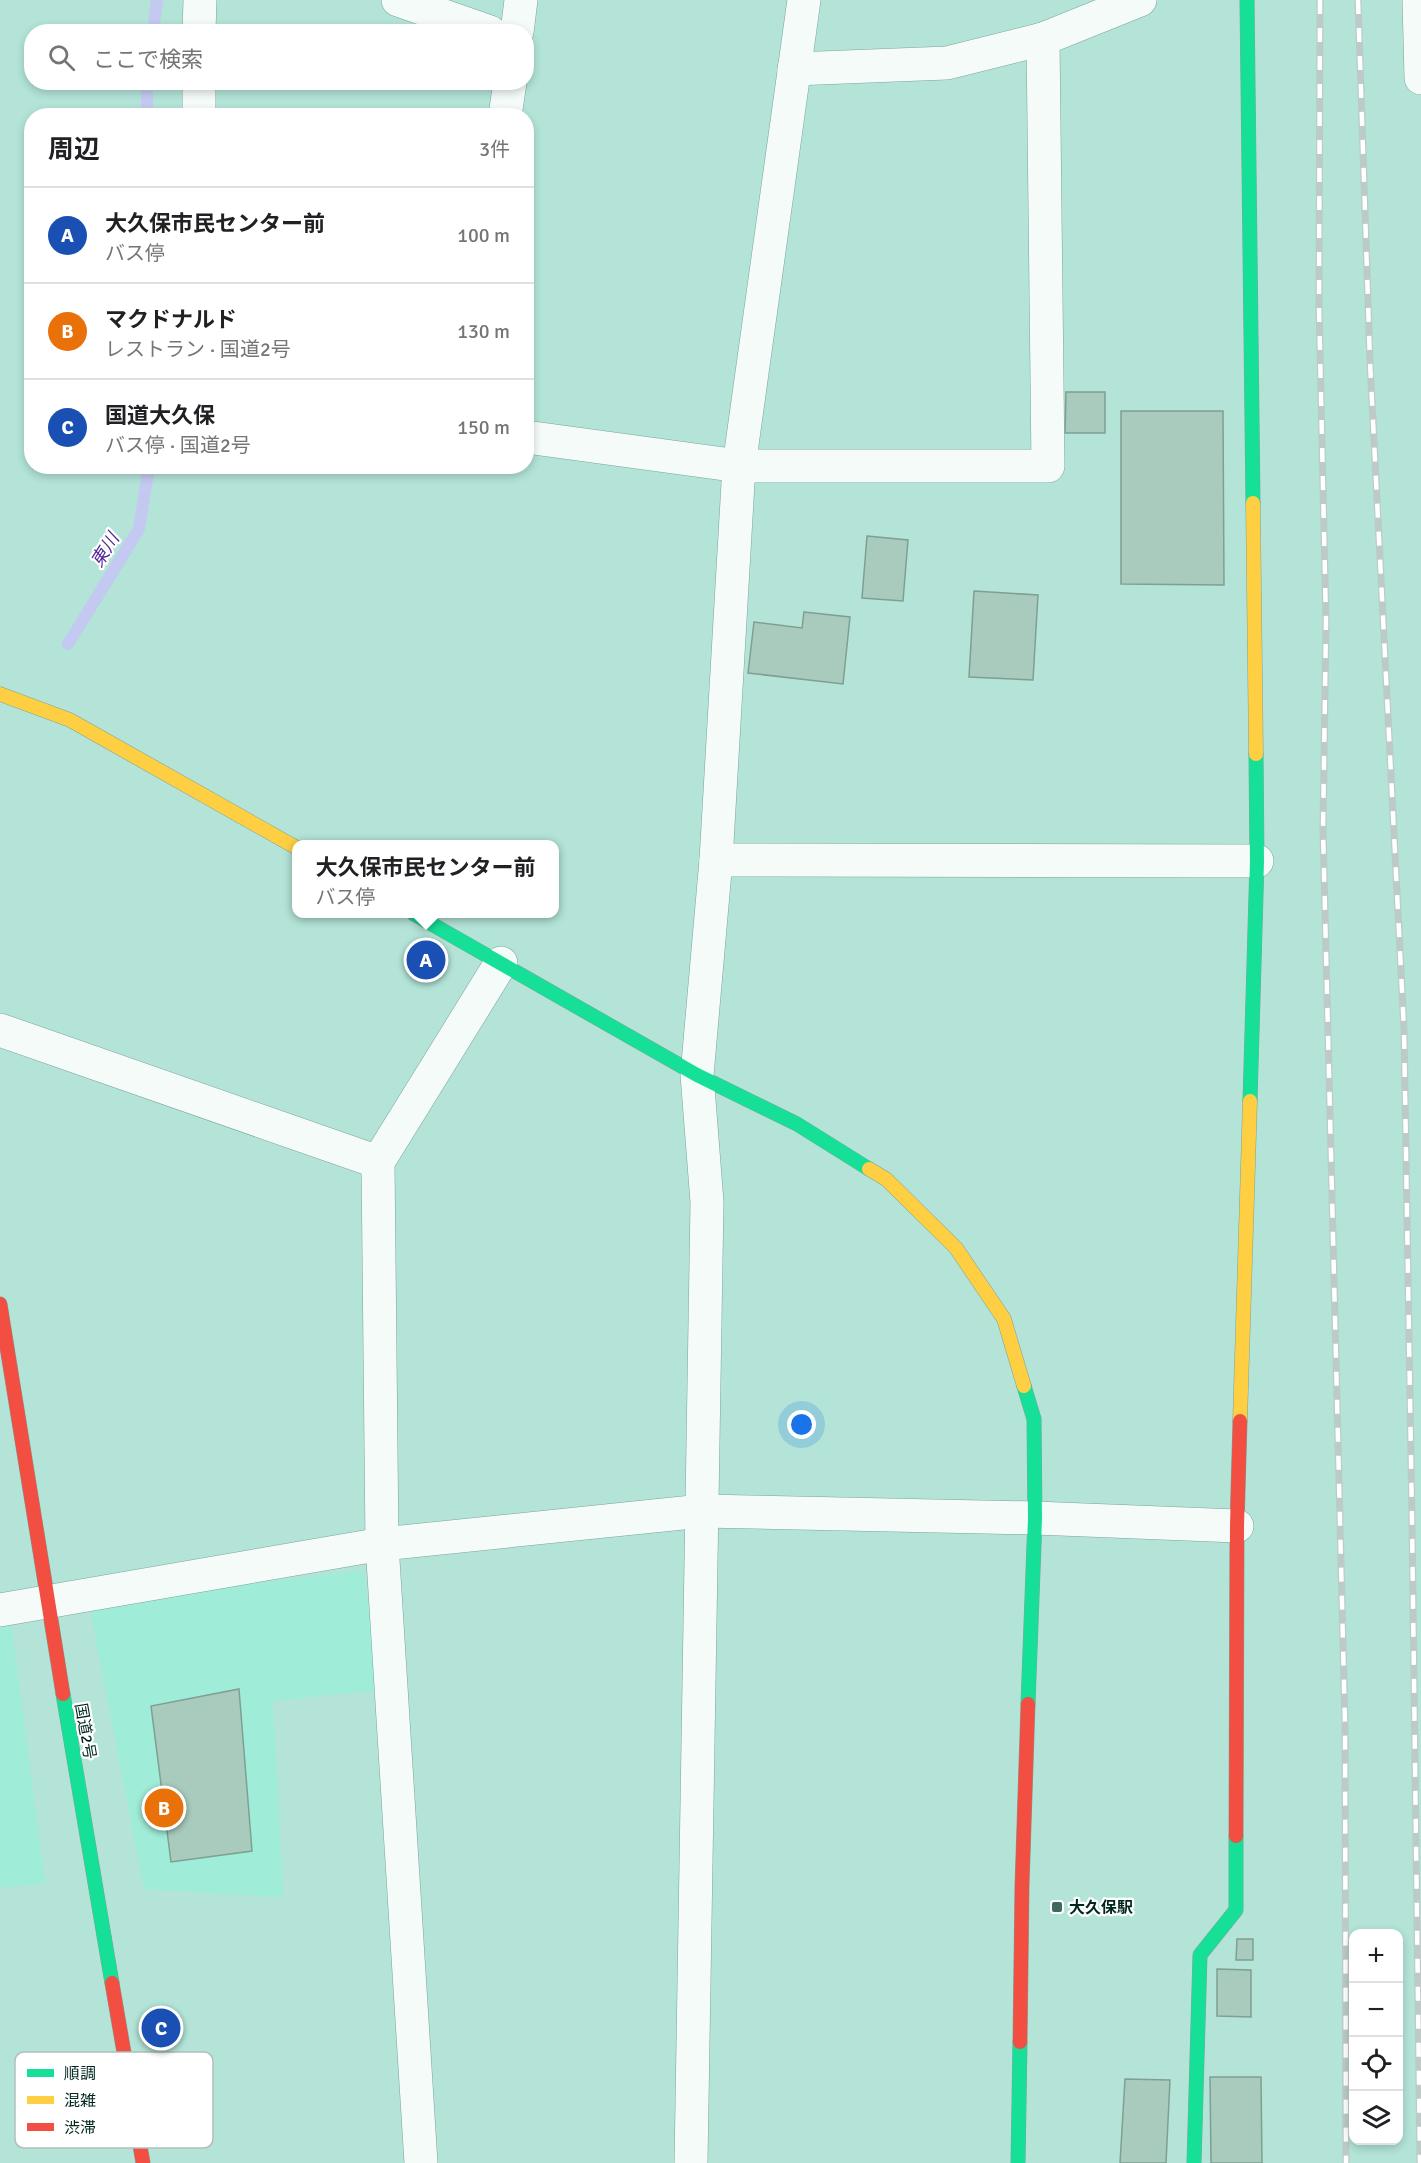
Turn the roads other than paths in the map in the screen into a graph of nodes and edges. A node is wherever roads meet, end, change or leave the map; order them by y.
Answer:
1 (200, 0) edge
2 (398, 0) edge
3 (521, 0) edge
4 (804, 0) edge
5 (1140, 0) edge
6 (1247, 0) edge
7 (1419, 0) edge
8 (200, 24) edge
9 (467, 24) edge
10 (518, 24) edge
11 (1043, 39) junction
12 (794, 69) junction
13 (1421, 78) edge
14 (199, 90) edge
15 (509, 90) edge
16 (198, 108) edge
17 (506, 108) edge
18 (534, 438) edge
19 (739, 466) junction
20 (0, 694) edge
21 (292, 845) edge
22 (716, 860) junction
23 (1257, 861) junction
24 (421, 918) edge
25 (501, 963) junction
26 (0, 1030) edge
27 (697, 1075) junction
28 (378, 1162) junction
29 (0, 1304) edge
30 (702, 1510) junction
31 (1035, 1518) junction
32 (1237, 1526) junction
33 (382, 1544) junction
34 (47, 1603) junction
35 (0, 1610) edge
36 (124, 2052) edge
37 (140, 2148) edge
38 (143, 2163) edge
39 (421, 2163) edge
40 (691, 2163) edge
41 (1018, 2163) edge
42 (1194, 2163) edge

1 - 8 street
2 - 9 street
3 - 10 street
4 - 12 street
5 - 11 street
6 - 23 main road
7 - 13 street
11 - 12 street
11 - 19 street
12 - 19 street
14 - 16 street
15 - 17 street
18 - 19 street
19 - 22 street
20 - 21 main road
22 - 23 street
22 - 27 street
23 - 32 main road
24 - 25 main road
25 - 27 main road
25 - 28 street
26 - 28 street
27 - 30 street
27 - 31 main road
28 - 33 street
29 - 34 main road, 国道2号
30 - 31 street
30 - 33 street
30 - 40 street
31 - 32 street
31 - 41 main road
32 - 42 main road
33 - 34 street
33 - 39 street
34 - 35 street
34 - 36 main road, 国道2号
37 - 38 main road, 国道2号

